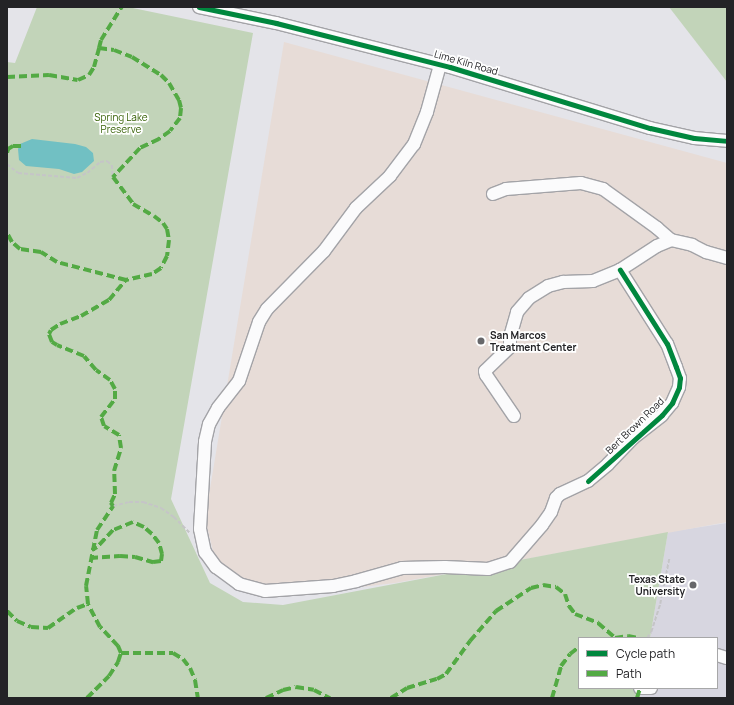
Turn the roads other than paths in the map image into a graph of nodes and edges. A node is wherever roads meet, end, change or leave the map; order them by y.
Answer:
1 (199, 7) edge
2 (440, 65) junction
3 (727, 141) edge
4 (493, 194) dead end
5 (671, 240) junction
6 (727, 258) edge
7 (620, 270) junction
8 (514, 416) dead end

1 - 2 street, Lime Kiln Road
2 - 3 street, Lime Kiln Road
2 - 7 street, Bert Brown Road
4 - 5 street
5 - 6 street
5 - 7 street
7 - 8 street

